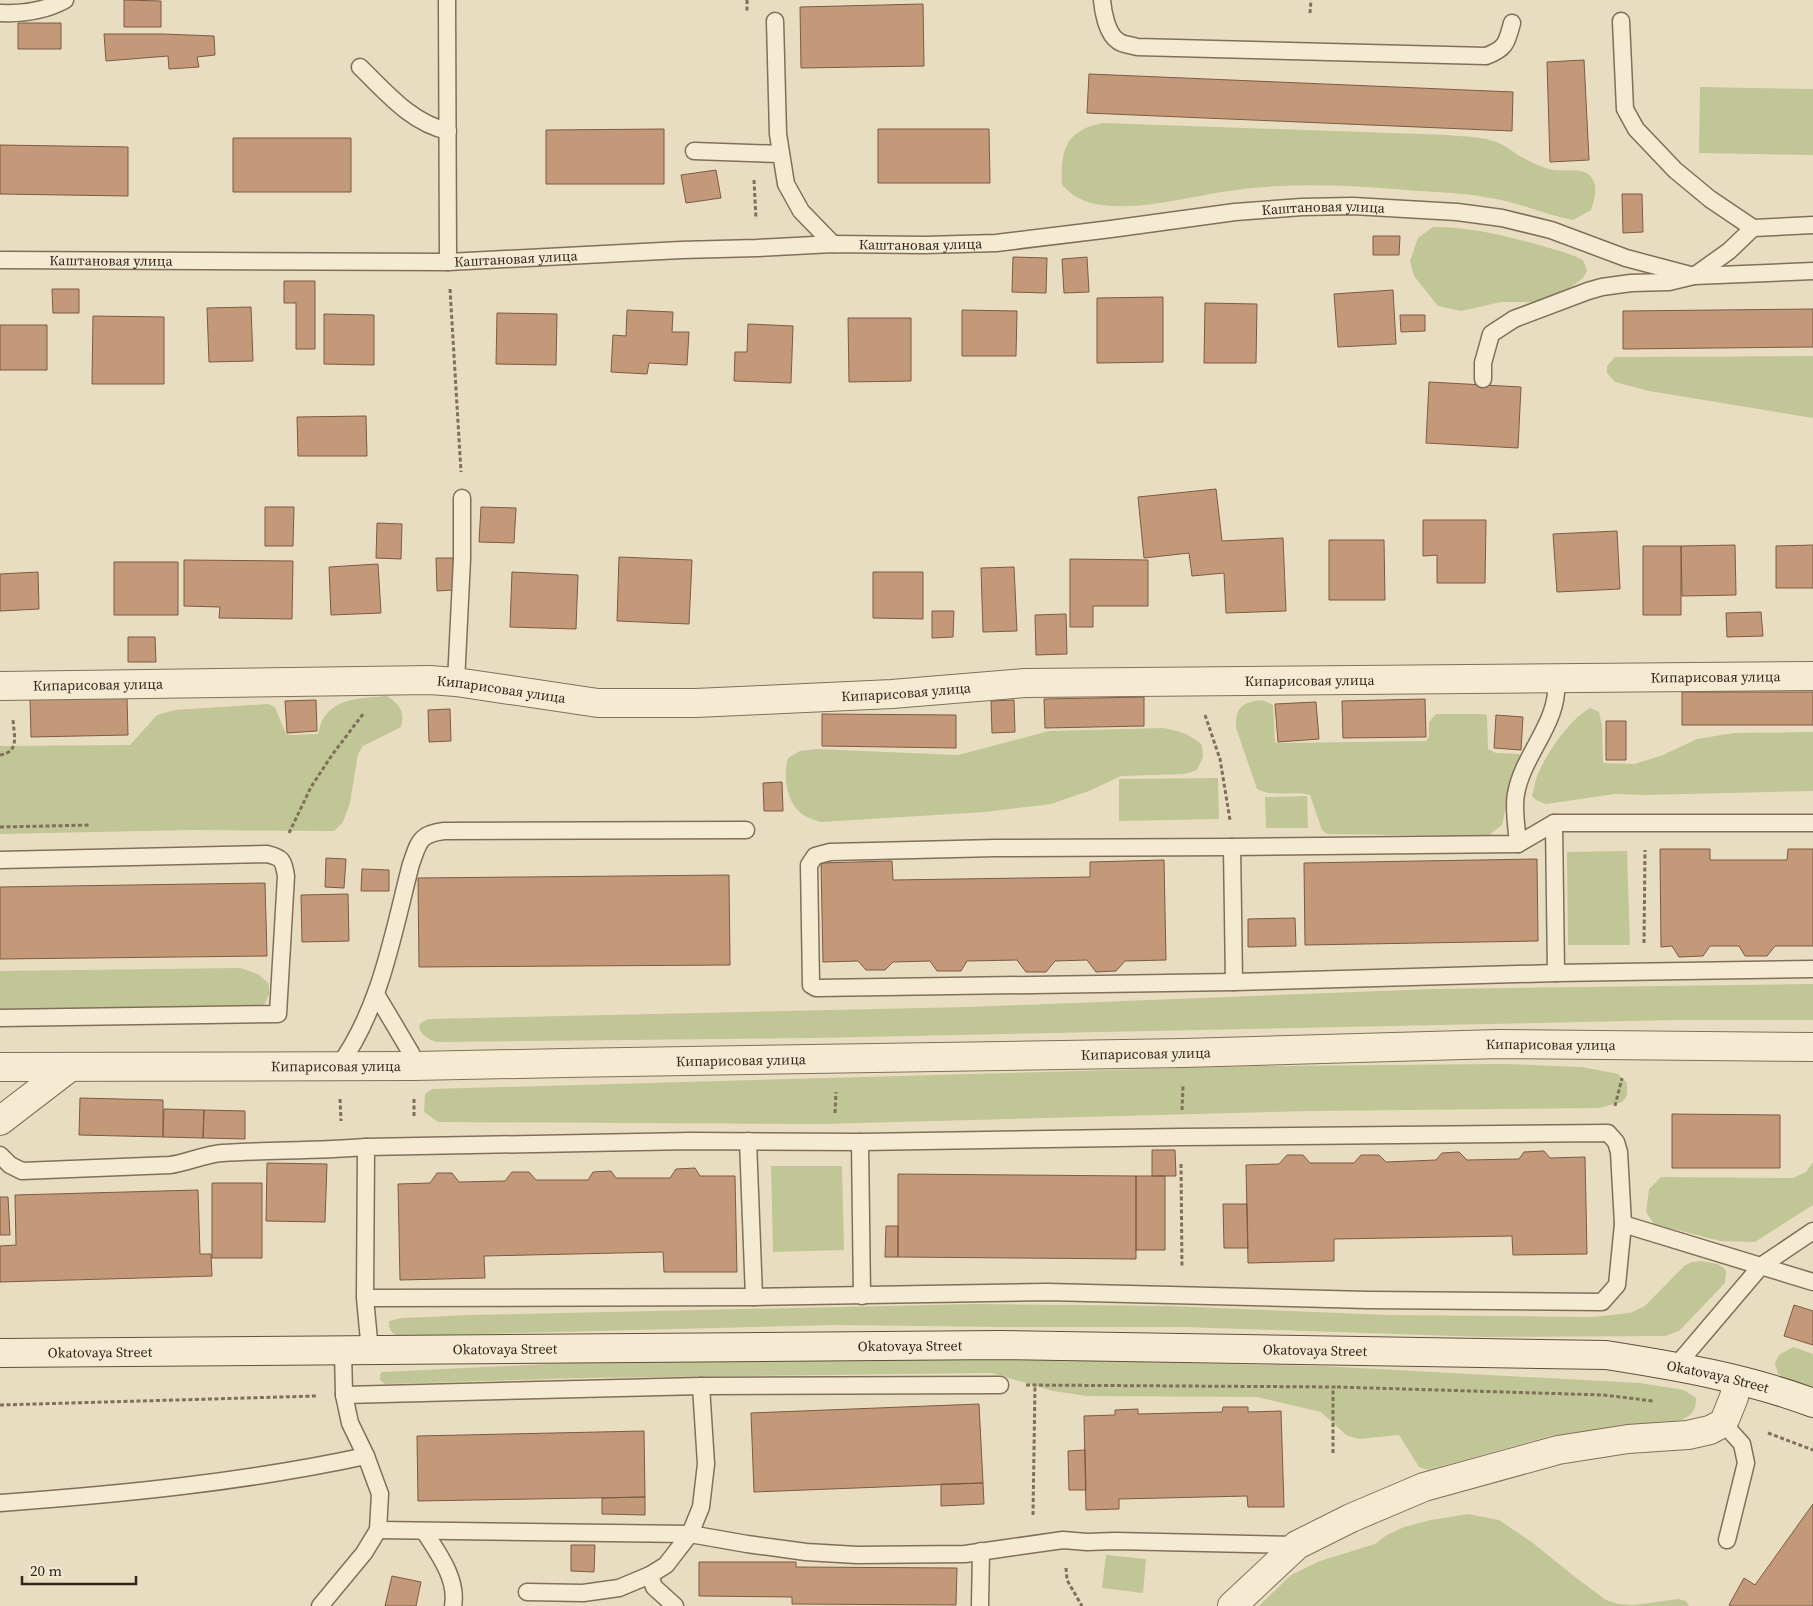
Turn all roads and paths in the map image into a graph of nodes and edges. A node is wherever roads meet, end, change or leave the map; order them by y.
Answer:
1 (65, 0) edge
2 (447, 0) edge
3 (1102, 0) edge
4 (1311, 0) edge
5 (0, 13) edge
6 (1310, 13) dead end
7 (775, 21) dead end
8 (1621, 22) dead end
9 (1512, 23) dead end
10 (360, 67) dead end
11 (448, 131) junction
12 (694, 151) dead end
13 (780, 154) junction
14 (754, 179) dead end
15 (1813, 225) edge
16 (1753, 228) junction
17 (832, 244) junction
18 (757, 248) junction
19 (0, 260) edge
20 (448, 262) junction
21 (1813, 271) edge
22 (1694, 276) junction
23 (1484, 379) dead end
24 (462, 498) joint
25 (1813, 676) edge
26 (1556, 678) junction
27 (384, 681) junction
28 (456, 682) junction
29 (1191, 682) junction
30 (6, 686) edge
31 (0, 755) edge
32 (1645, 823) junction
33 (1813, 823) edge
34 (1554, 824) junction
35 (91, 825) dead end
36 (0, 827) edge
37 (746, 830) dead end
38 (1518, 844) junction
39 (1232, 846) junction
40 (279, 857) junction
41 (0, 860) edge
42 (1813, 969) edge
43 (1643, 972) junction
44 (1556, 973) junction
45 (1234, 982) junction
46 (376, 994) junction
47 (0, 1018) edge
48 (1634, 1045) junction
49 (1813, 1047) edge
50 (1184, 1053) junction
51 (837, 1059) junction
52 (414, 1066) junction
53 (0, 1067) edge
54 (338, 1067) junction
55 (69, 1068) junction
56 (0, 1121) edge
57 (1608, 1133) junction
58 (1181, 1137) junction
59 (748, 1141) junction
60 (835, 1141) junction
61 (860, 1142) junction
62 (415, 1146) junction
63 (366, 1147) junction
64 (342, 1149) junction
65 (0, 1155) edge
66 (1623, 1224) junction
67 (1813, 1231) edge
68 (1761, 1266) junction
69 (1813, 1282) edge
70 (862, 1296) junction
71 (1182, 1296) junction
72 (754, 1297) junction
73 (365, 1298) junction
74 (343, 1351) junction
75 (370, 1351) junction
76 (0, 1353) edge
77 (1676, 1366) junction
78 (1737, 1381) junction
79 (1000, 1385) dead end
80 (1035, 1385) dead end
81 (701, 1386) junction
82 (344, 1395) junction
83 (1654, 1401) dead end
84 (1813, 1403) edge
85 (0, 1405) edge
86 (1724, 1420) junction
87 (1813, 1450) edge
88 (1333, 1453) dead end
89 (366, 1456) junction
90 (0, 1503) edge
91 (378, 1530) junction
92 (424, 1531) junction
93 (690, 1534) junction
94 (1063, 1540) junction
95 (1727, 1540) dead end
96 (1033, 1544) junction
97 (1297, 1545) junction
98 (981, 1551) junction
99 (650, 1575) junction
100 (527, 1592) dead end
101 (320, 1606) edge
102 (453, 1606) edge
103 (675, 1606) edge
104 (980, 1606) edge
105 (1082, 1606) edge
106 (1232, 1606) edge

1 - 5 lane
2 - 11 lane
3 - 9 lane
4 - 6 path
7 - 13 lane
8 - 16 lane
10 - 11 lane
11 - 20 lane
12 - 13 lane
13 - 17 lane
14 - 18 path
15 - 16 lane
16 - 22 lane
17 - 18 lane, Каштановая улица
17 - 22 lane, Каштановая улица
18 - 20 lane, Каштановая улица
19 - 20 lane, Каштановая улица
20 - 24 path
21 - 22 lane
22 - 23 lane
24 - 28 lane
25 - 26 street, Кипарисовая улица
26 - 29 street, Кипарисовая улица
26 - 38 lane
27 - 28 street, Кипарисовая улица
27 - 30 street, Кипарисовая улица
27 - 40 path
28 - 29 street, Кипарисовая улица
29 - 39 path
30 - 31 path
32 - 33 lane
32 - 34 lane
32 - 43 path
34 - 38 lane
34 - 44 lane
35 - 36 path
37 - 46 lane
38 - 39 lane
39 - 45 lane
39 - 45 lane
40 - 41 lane
40 - 47 lane
42 - 43 lane
43 - 44 lane
44 - 45 lane
46 - 52 lane
46 - 54 lane
48 - 49 street, Кипарисовая улица
48 - 50 street, Кипарисовая улица
48 - 57 path
50 - 51 street, Кипарисовая улица
50 - 58 path
51 - 52 street, Кипарисовая улица
51 - 60 path
52 - 54 street, Кипарисовая улица
52 - 62 path
53 - 55 street, Кипарисовая улица
54 - 55 street, Кипарисовая улица
54 - 64 path
55 - 56 street
57 - 58 lane
57 - 66 lane
58 - 61 lane
58 - 71 path
59 - 60 lane
59 - 62 lane
59 - 72 lane
60 - 61 lane
61 - 70 lane
62 - 63 lane
63 - 64 lane
63 - 73 lane
64 - 65 lane
66 - 68 lane
66 - 71 lane
67 - 68 lane
68 - 69 lane
68 - 77 lane
70 - 71 lane
70 - 72 lane
72 - 73 lane
73 - 75 lane
74 - 75 street, Okatovaya Street
74 - 76 street, Okatovaya Street
74 - 82 lane
75 - 77 street, Okatovaya Street
77 - 78 street, Okatovaya Street
78 - 84 street, Okatovaya Street
78 - 86 street
79 - 81 lane
80 - 96 path
81 - 82 lane
81 - 93 lane
82 - 85 path
82 - 89 lane
83 - 88 path
86 - 87 path
86 - 95 lane
86 - 97 street
89 - 90 lane
89 - 91 lane
91 - 92 lane
91 - 101 lane
92 - 93 lane
92 - 102 lane
93 - 98 lane
93 - 99 lane
94 - 96 lane
94 - 97 lane
94 - 105 path
96 - 98 lane
97 - 106 street
98 - 104 lane
99 - 100 lane
99 - 103 lane

